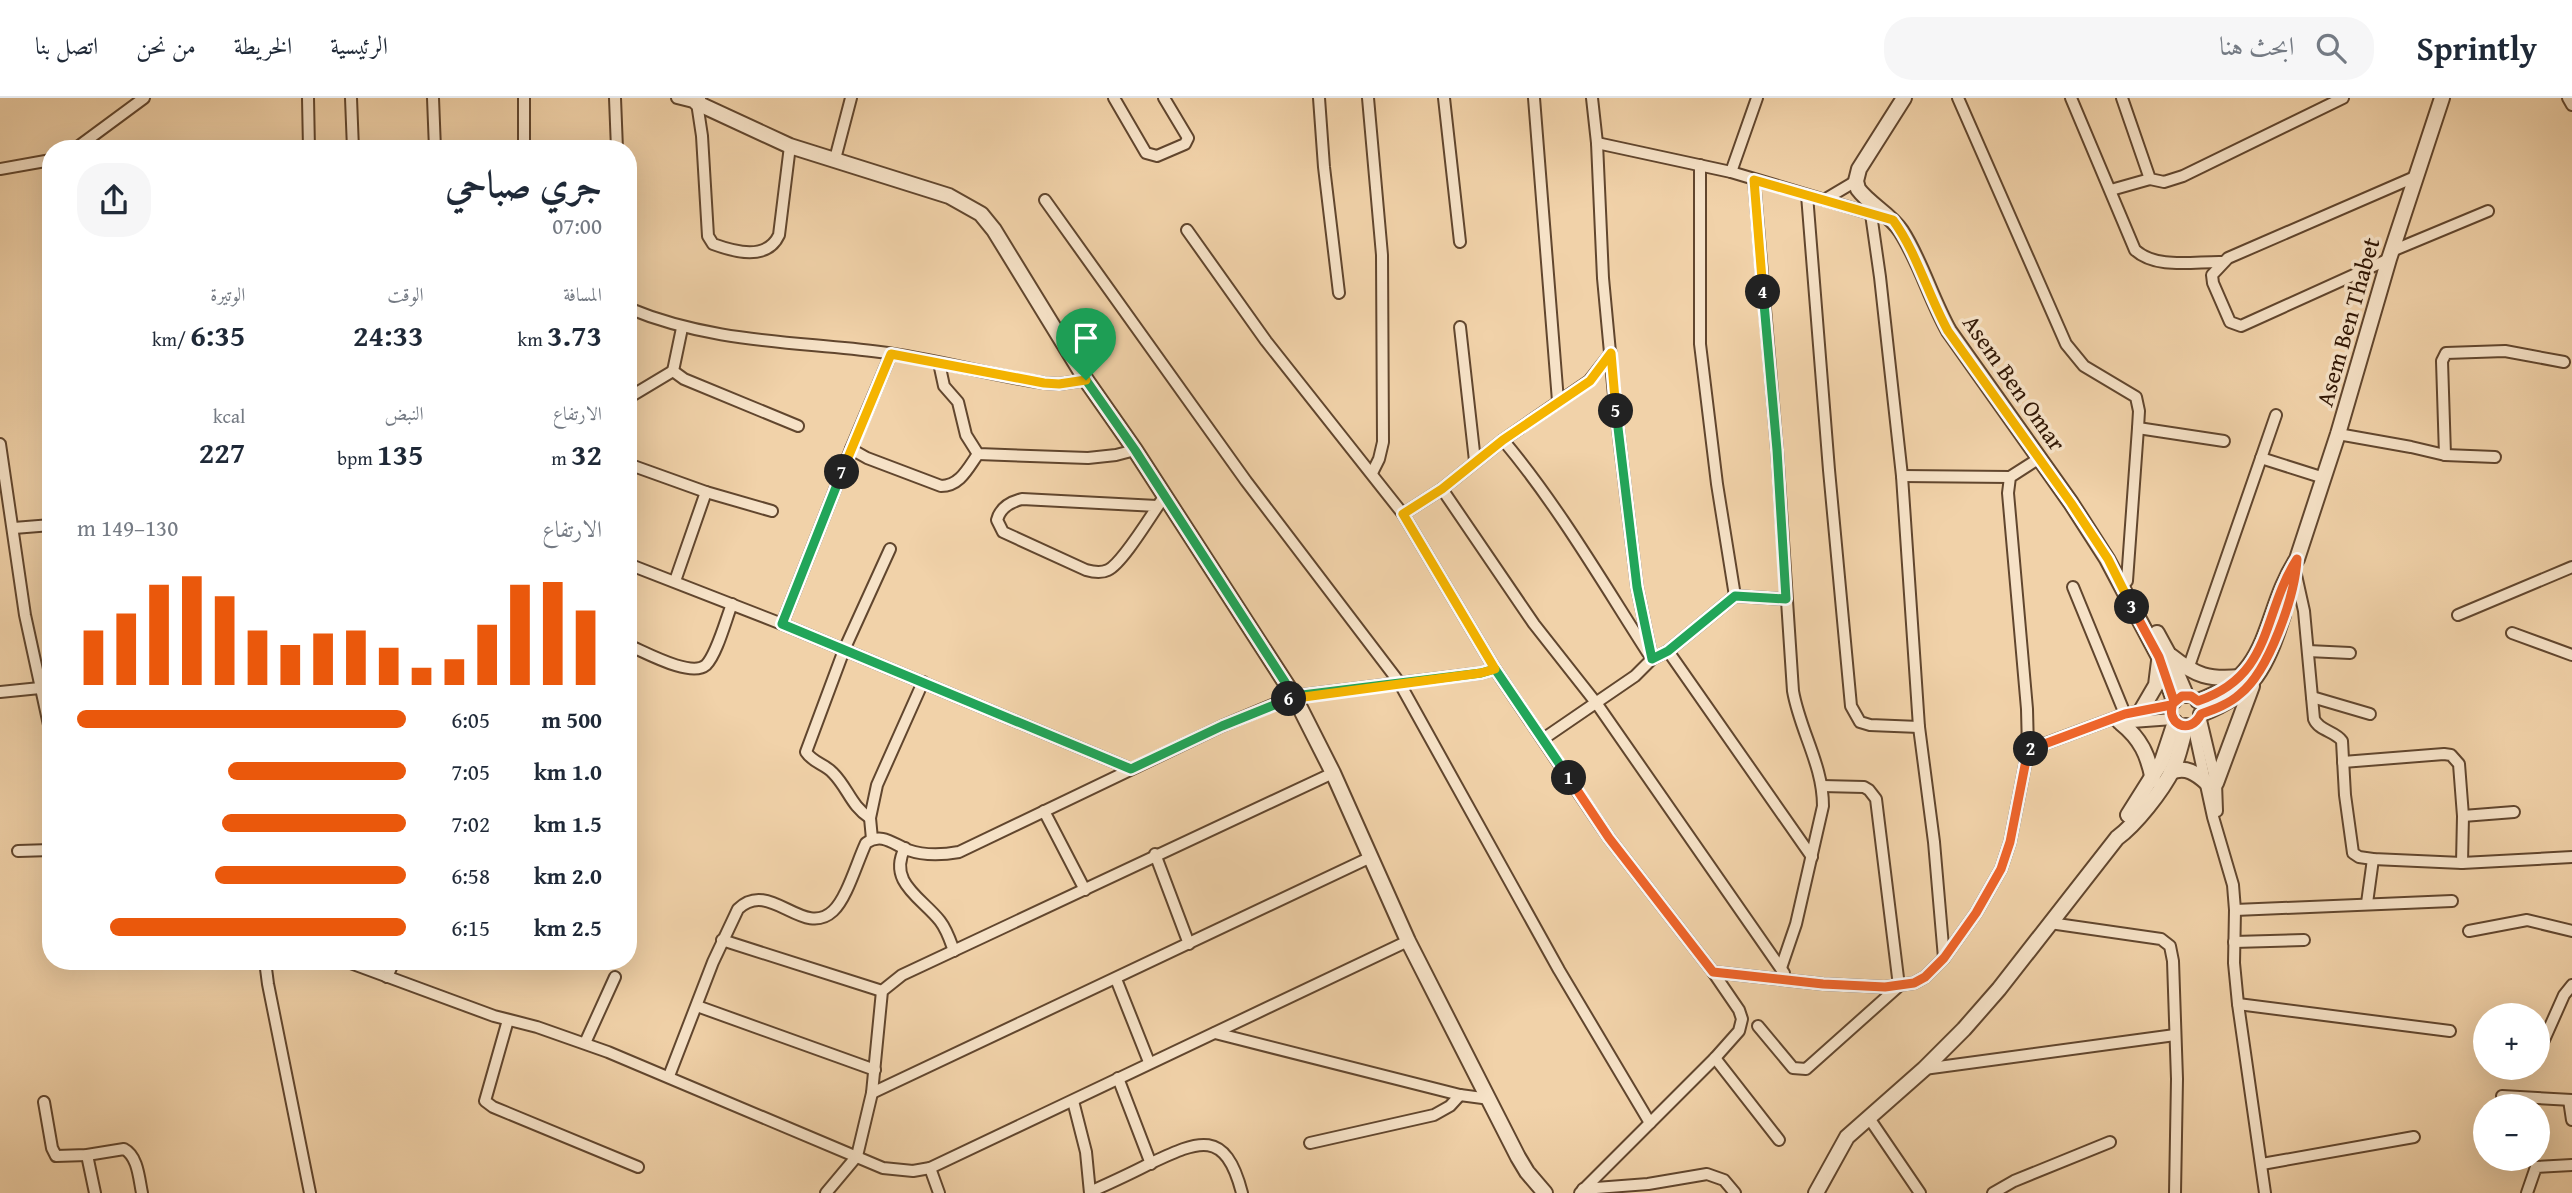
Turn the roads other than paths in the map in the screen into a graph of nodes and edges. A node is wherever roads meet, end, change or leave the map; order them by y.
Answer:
1 (144, 98) edge
2 (309, 98) edge
3 (351, 98) edge
4 (433, 98) edge
5 (524, 98) edge
6 (615, 98) edge
7 (677, 98) edge
8 (851, 98) edge
9 (1114, 98) edge
10 (1164, 98) edge
11 (1319, 98) edge
12 (1367, 98) edge
13 (1444, 98) edge
14 (1534, 98) edge
15 (1592, 98) edge
16 (1757, 98) edge
17 (1904, 98) edge
18 (1958, 98) edge
19 (2071, 98) edge
20 (2122, 98) edge
21 (2343, 98) edge
22 (2442, 98) edge
23 (2568, 98) edge
24 (697, 101) edge
25 (2572, 105) edge
26 (87, 140) edge
27 (309, 140) edge
28 (353, 140) edge
29 (435, 140) edge
30 (524, 140) edge
31 (617, 140) edge
32 (1597, 143) junction
33 (790, 146) junction
34 (835, 159) junction
35 (42, 162) edge
36 (1700, 165) junction
37 (0, 169) edge
38 (1731, 172) junction
39 (2417, 176) junction
40 (2150, 179) junction
41 (1754, 180) junction
42 (1856, 181) junction
43 (2111, 190) junction
44 (1807, 195) junction
45 (1045, 200) dead end
46 (1824, 200) junction
47 (2488, 211) dead end
48 (1871, 214) junction
49 (1893, 220) junction
50 (1187, 230) dead end
51 (1460, 242) dead end
52 (2390, 255) junction
53 (2223, 262) junction
54 (1339, 293) dead end
55 (637, 311) edge
56 (1460, 327) dead end
57 (682, 328) junction
58 (1611, 353) junction
59 (891, 354) junction
60 (2564, 362) dead end
61 (939, 363) junction
62 (673, 371) junction
63 (1086, 380) junction
64 (637, 393) edge
65 (1558, 401) junction
66 (2276, 415) dead end
67 (798, 426) dead end
68 (2138, 428) junction
69 (2339, 434) junction
70 (1503, 440) junction
71 (2224, 441) dead end
72 (0, 444) edge
73 (851, 449) junction
74 (1135, 450) junction
75 (978, 454) junction
76 (2445, 456) junction
77 (2495, 457) dead end
78 (2261, 458) junction
79 (2038, 459) junction
80 (1475, 461) junction
81 (637, 467) edge
82 (1372, 472) junction
83 (1902, 476) junction
84 (2010, 477) junction
85 (2324, 478) junction
86 (1442, 489) junction
87 (706, 492) junction
88 (1161, 502) junction
89 (772, 511) dead end
90 (1403, 514) junction
91 (42, 525) edge
92 (13, 528) junction
93 (890, 549) dead end
94 (2297, 559) junction
95 (637, 567) edge
96 (2572, 567) edge
97 (2296, 575) junction
98 (675, 581) junction
99 (2124, 584) junction
100 (2073, 587) dead end
101 (1735, 596) junction
102 (1786, 599) junction
103 (732, 604) junction
104 (2458, 615) dead end
105 (782, 624) junction
106 (2512, 633) dead end
107 (637, 649) edge
108 (844, 650) junction
109 (1668, 651) junction
110 (2308, 651) junction
111 (2350, 653) dead end
112 (2572, 655) edge
113 (2164, 656) junction
114 (1652, 659) junction
115 (1495, 669) junction
116 (2188, 669) junction
117 (2248, 678) junction
118 (922, 682) junction
119 (1399, 682) junction
120 (40, 688) junction
121 (0, 692) edge
122 (42, 696) edge
123 (1294, 696) junction
124 (2312, 696) junction
125 (1597, 704) junction
126 (2142, 709) junction
127 (2186, 712) junction
128 (2370, 714) dead end
129 (2123, 719) junction
130 (1919, 727) junction
131 (1544, 739) junction
132 (2028, 750) junction
133 (2343, 762) junction
134 (1131, 769) junction
135 (2171, 772) junction
136 (1333, 773) junction
137 (2152, 780) junction
138 (2211, 783) junction
139 (1822, 786) junction
140 (1044, 811) junction
141 (2514, 812) dead end
142 (2463, 816) junction
143 (870, 818) junction
144 (2117, 838) junction
145 (872, 839) junction
146 (905, 848) junction
147 (42, 850) edge
148 (18, 851) dead end
149 (1155, 854) junction
150 (1371, 857) junction
151 (1812, 857) junction
152 (2572, 858) edge
153 (2373, 859) junction
154 (2462, 863) junction
155 (1086, 890) junction
156 (2452, 901) dead end
157 (2367, 903) junction
158 (2235, 910) junction
159 (2050, 923) junction
160 (2469, 931) dead end
161 (2572, 931) edge
162 (722, 940) junction
163 (2304, 940) dead end
164 (1408, 942) junction
165 (2234, 942) junction
166 (1189, 944) junction
167 (954, 951) junction
168 (1944, 958) junction
169 (1781, 968) junction
170 (266, 970) edge
171 (369, 970) edge
172 (390, 970) edge
173 (1713, 972) junction
174 (387, 977) junction
175 (615, 977) dead end
176 (1116, 979) junction
177 (1788, 980) junction
178 (2572, 985) edge
179 (1899, 986) junction
180 (882, 991) junction
181 (2238, 1004) junction
182 (696, 1006) junction
183 (508, 1020) junction
184 (1758, 1026) dead end
185 (2550, 1026) edge
186 (2450, 1031) dead end
187 (1215, 1033) junction
188 (2175, 1035) junction
189 (585, 1043) junction
190 (1715, 1058) junction
191 (1149, 1062) junction
192 (1924, 1069) junction
193 (875, 1070) junction
194 (669, 1076) junction
195 (1118, 1078) junction
196 (872, 1093) junction
197 (1460, 1095) junction
198 (1490, 1099) junction
199 (2550, 1099) edge
200 (2570, 1100) edge
201 (1073, 1101) junction
202 (44, 1102) dead end
203 (1869, 1118) junction
204 (2572, 1120) edge
205 (1650, 1123) junction
206 (2414, 1137) dead end
207 (1779, 1140) dead end
208 (2110, 1142) dead end
209 (1310, 1143) dead end
210 (87, 1155) junction
211 (857, 1156) junction
212 (1151, 1164) junction
213 (2262, 1164) junction
214 (2572, 1165) edge
215 (638, 1167) dead end
216 (930, 1168) junction
217 (1582, 1191) edge
218 (1090, 1192) edge
219 (95, 1193) edge
220 (142, 1193) edge
221 (310, 1193) edge
222 (826, 1193) edge
223 (939, 1193) edge
224 (1242, 1193) edge
225 (1545, 1193) edge
226 (1735, 1193) edge
227 (1816, 1193) edge
228 (1920, 1193) edge
229 (1993, 1193) edge
230 (2175, 1193) edge
231 (2265, 1193) edge
232 (2527, 1193) edge

1 - 26 street
2 - 27 street
3 - 28 street
4 - 29 street
5 - 30 street
6 - 31 street
7 - 24 street
8 - 34 street
9 - 10 street
11 - 54 street
12 - 82 street
13 - 51 street
14 - 65 street
15 - 32 street
16 - 38 street
17 - 42 street
18 - 68 street
19 - 43 street
20 - 40 street
21 - 40 street
22 - 39 street, Asem Ben Thabet
23 - 25 street
24 - 33 street
24 - 33 street
32 - 36 street
32 - 58 street
33 - 34 street
34 - 63 street
35 - 37 street
36 - 38 street
36 - 101 street
38 - 41 street
39 - 52 street, Asem Ben Thabet
39 - 53 street
40 - 43 street
41 - 44 street
41 - 102 street
42 - 46 street
42 - 49 street, Asem Ben Omar
43 - 53 street
44 - 46 street
44 - 130 street
45 - 119 street
46 - 48 street
47 - 52 street
48 - 49 street
48 - 83 street
49 - 79 street, Asem Ben Omar
50 - 82 street
52 - 53 street
52 - 69 street, Asem Ben Thabet
55 - 57 street
56 - 80 street
57 - 59 street
57 - 62 street
58 - 65 street
58 - 114 street
59 - 61 street
59 - 73 street
60 - 76 street
61 - 63 street
61 - 75 street
62 - 64 street
62 - 67 street
63 - 74 street
65 - 70 street
66 - 78 street
68 - 71 street
68 - 99 street
69 - 76 street
69 - 85 street, Asem Ben Thabet
70 - 80 street
70 - 114 street
72 - 92 street
73 - 75 street
73 - 105 street
74 - 75 street
74 - 88 street
76 - 77 street
78 - 85 street
78 - 116 street
79 - 84 street
79 - 99 street, Asem Ben Omar
80 - 86 street
81 - 87 street
82 - 90 street
83 - 84 street
83 - 130 street
84 - 132 street
85 - 94 street, Asem Ben Thabet
86 - 90 street
86 - 125 street
87 - 89 street
87 - 98 street
88 - 88 street
88 - 123 street
90 - 115 street
91 - 92 street
92 - 120 street
93 - 108 street
94 - 97 street
94 - 117 street
95 - 98 street
96 - 104 street
97 - 110 street
97 - 117 street
98 - 103 street
99 - 113 street, Asem Ben Omar
100 - 129 street
101 - 102 street
101 - 109 street
102 - 139 street
103 - 105 street
103 - 107 street
105 - 108 street
106 - 112 street
108 - 118 street
108 - 143 street
109 - 114 street
109 - 151 street
110 - 111 street
110 - 124 street
113 - 116 street
113 - 126 street
113 - 127 street, Asem Ben Omar
114 - 125 street
115 - 119 street
115 - 131 street
116 - 117 street
117 - 127 street
117 - 138 street
118 - 134 street
118 - 143 street
119 - 123 street
119 - 205 street
120 - 121 street
120 - 122 street
123 - 134 street
123 - 136 street
124 - 128 street
124 - 133 street
125 - 131 street
125 - 169 street
126 - 127 street
126 - 129 street
127 - 129 street
127 - 135 street
127 - 137 street
127 - 138 street
129 - 132 street
129 - 137 street
130 - 168 street
131 - 173 street
132 - 168 street
133 - 142 street
133 - 153 street
134 - 140 street
135 - 138 street
135 - 144 street
136 - 149 street
136 - 150 street
137 - 144 street
138 - 158 street
139 - 151 street
139 - 179 street
140 - 146 street
140 - 155 street
141 - 142 street
142 - 154 street
143 - 145 street
144 - 159 street
145 - 146 street
145 - 162 street
146 - 167 street
147 - 148 street
149 - 155 street
149 - 166 street
150 - 164 street
150 - 166 street
151 - 169 street
152 - 154 street
153 - 154 street
153 - 157 street
155 - 167 street
156 - 157 street
157 - 158 street
158 - 165 street
159 - 188 street
159 - 192 street
160 - 161 street
162 - 180 street
162 - 182 street
163 - 165 street
164 - 187 street
164 - 198 street
165 - 181 street
166 - 176 street
167 - 180 street
168 - 179 street
169 - 177 street
170 - 221 street
171 - 174 street
172 - 174 street
173 - 177 street
173 - 190 street
174 - 183 street
175 - 189 street
176 - 191 street
176 - 196 street
177 - 179 street
178 - 185 street
179 - 184 street
180 - 193 street
181 - 186 street
181 - 213 street
182 - 193 street
182 - 194 street
183 - 189 street
183 - 215 street
187 - 191 street
187 - 197 street
188 - 192 street
188 - 230 street
189 - 194 street
190 - 205 street
190 - 207 street
191 - 195 street
192 - 203 street
193 - 196 street
194 - 211 street
195 - 201 street
195 - 212 street
196 - 211 street
197 - 198 street
197 - 209 street
198 - 225 street
199 - 200 street
200 - 204 street
201 - 216 street
201 - 218 street
202 - 210 street
203 - 227 street
203 - 228 street
205 - 217 street
206 - 213 street
208 - 229 street
210 - 219 street
210 - 220 street
211 - 216 street
211 - 222 street
212 - 218 street
212 - 224 street
213 - 231 street
214 - 232 street
216 - 223 street
217 - 226 street

